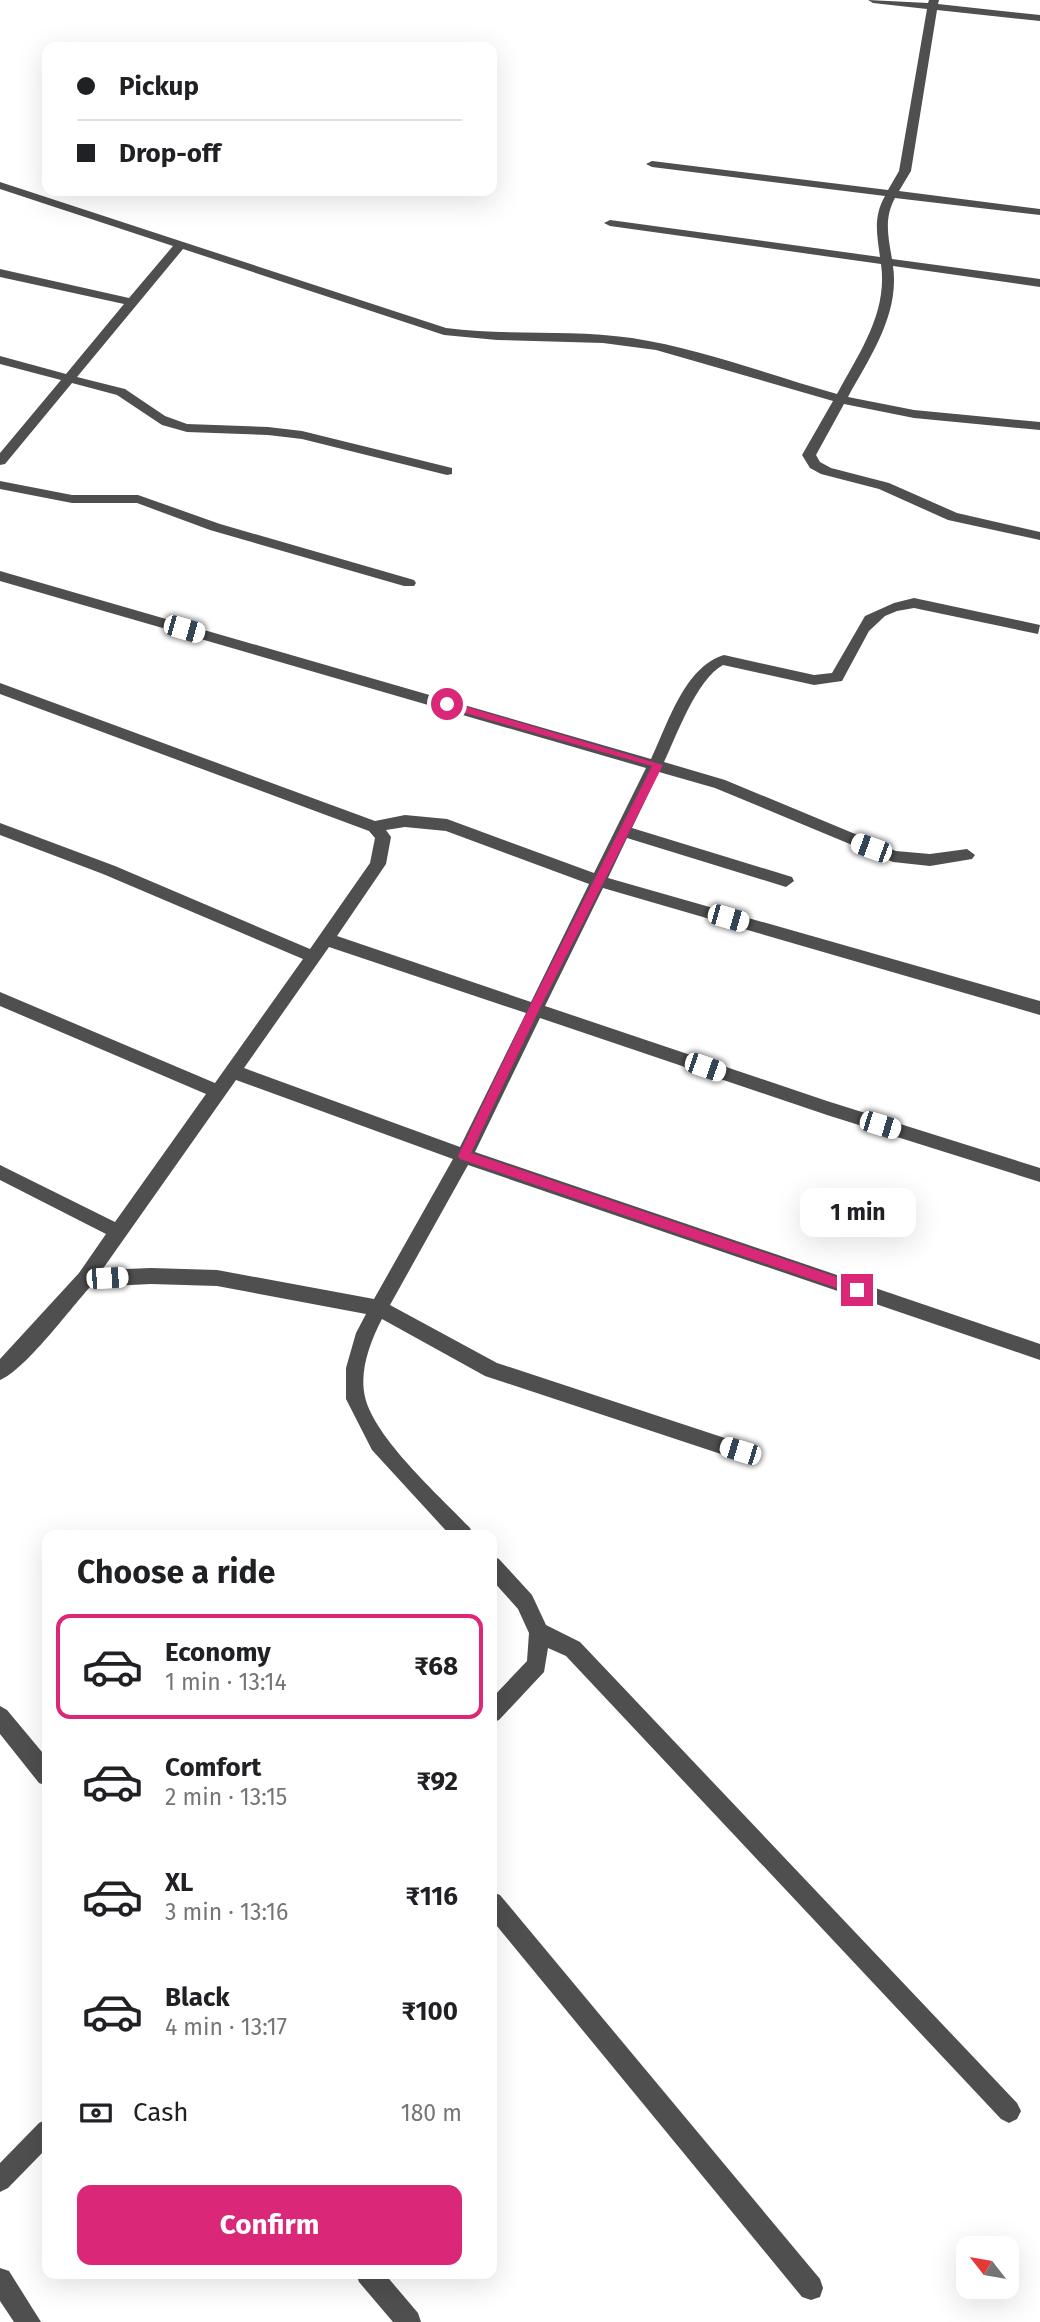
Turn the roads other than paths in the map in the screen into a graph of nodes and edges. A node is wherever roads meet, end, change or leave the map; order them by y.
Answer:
1 (873, 0) edge
2 (934, 3) edge
3 (1040, 18) edge
4 (652, 164) dead end
5 (0, 185) edge
6 (893, 194) junction
7 (1040, 212) edge
8 (610, 223) dead end
9 (178, 246) junction
10 (885, 261) junction
11 (0, 272) edge
12 (1040, 284) edge
13 (132, 302) junction
14 (0, 360) edge
15 (69, 378) junction
16 (841, 399) junction
17 (1040, 426) edge
18 (0, 461) edge
19 (447, 471) dead end
20 (0, 485) edge
21 (1040, 536) edge
22 (0, 576) edge
23 (409, 583) dead end
24 (1038, 629) edge
25 (0, 688) edge
26 (658, 765) junction
27 (374, 827) junction
28 (0, 830) edge
29 (623, 831) junction
30 (967, 855) dead end
31 (598, 881) junction
32 (786, 881) dead end
33 (326, 939) junction
34 (313, 957) junction
35 (0, 999) edge
36 (1040, 1008) edge
37 (534, 1010) junction
38 (232, 1070) junction
39 (217, 1091) junction
40 (464, 1156) junction
41 (0, 1172) edge
42 (1040, 1175) edge
43 (119, 1232) junction
44 (85, 1279) junction
45 (379, 1308) junction
46 (1040, 1352) edge
47 (0, 1371) edge
48 (740, 1451) dead end
49 (458, 1530) edge
50 (497, 1571) edge
51 (540, 1632) junction
52 (497, 1708) edge
53 (0, 1717) edge
54 (42, 1769) edge
55 (497, 1909) edge
56 (1009, 2110) dead end
57 (42, 2136) edge
58 (0, 2180) edge
59 (373, 2279) edge
60 (0, 2280) edge
61 (811, 2288) dead end
62 (29, 2322) edge
63 (409, 2322) edge

1 - 2 street
2 - 3 street
2 - 6 street
4 - 6 street
5 - 9 street
6 - 7 street
6 - 10 street
8 - 10 street
9 - 13 street
9 - 16 street
10 - 12 street
10 - 16 street
11 - 13 street
13 - 15 street
14 - 15 street
15 - 18 street
15 - 19 street
16 - 17 street
16 - 21 street
20 - 23 street
22 - 26 street
24 - 26 street
25 - 27 street
26 - 29 street
26 - 30 street
27 - 31 street
27 - 33 street
28 - 34 street
29 - 31 street
29 - 32 street
31 - 36 street
31 - 37 street
33 - 34 street
33 - 37 street
34 - 38 street
35 - 39 street
37 - 40 street
37 - 42 street
38 - 39 street
38 - 40 street
39 - 43 street
40 - 45 street
40 - 46 street
41 - 43 street
43 - 44 street
44 - 45 street
44 - 47 street
45 - 48 street
45 - 49 street
50 - 51 street
51 - 52 street
51 - 56 street
53 - 54 street
55 - 61 street
57 - 58 street
59 - 63 street
60 - 62 street

